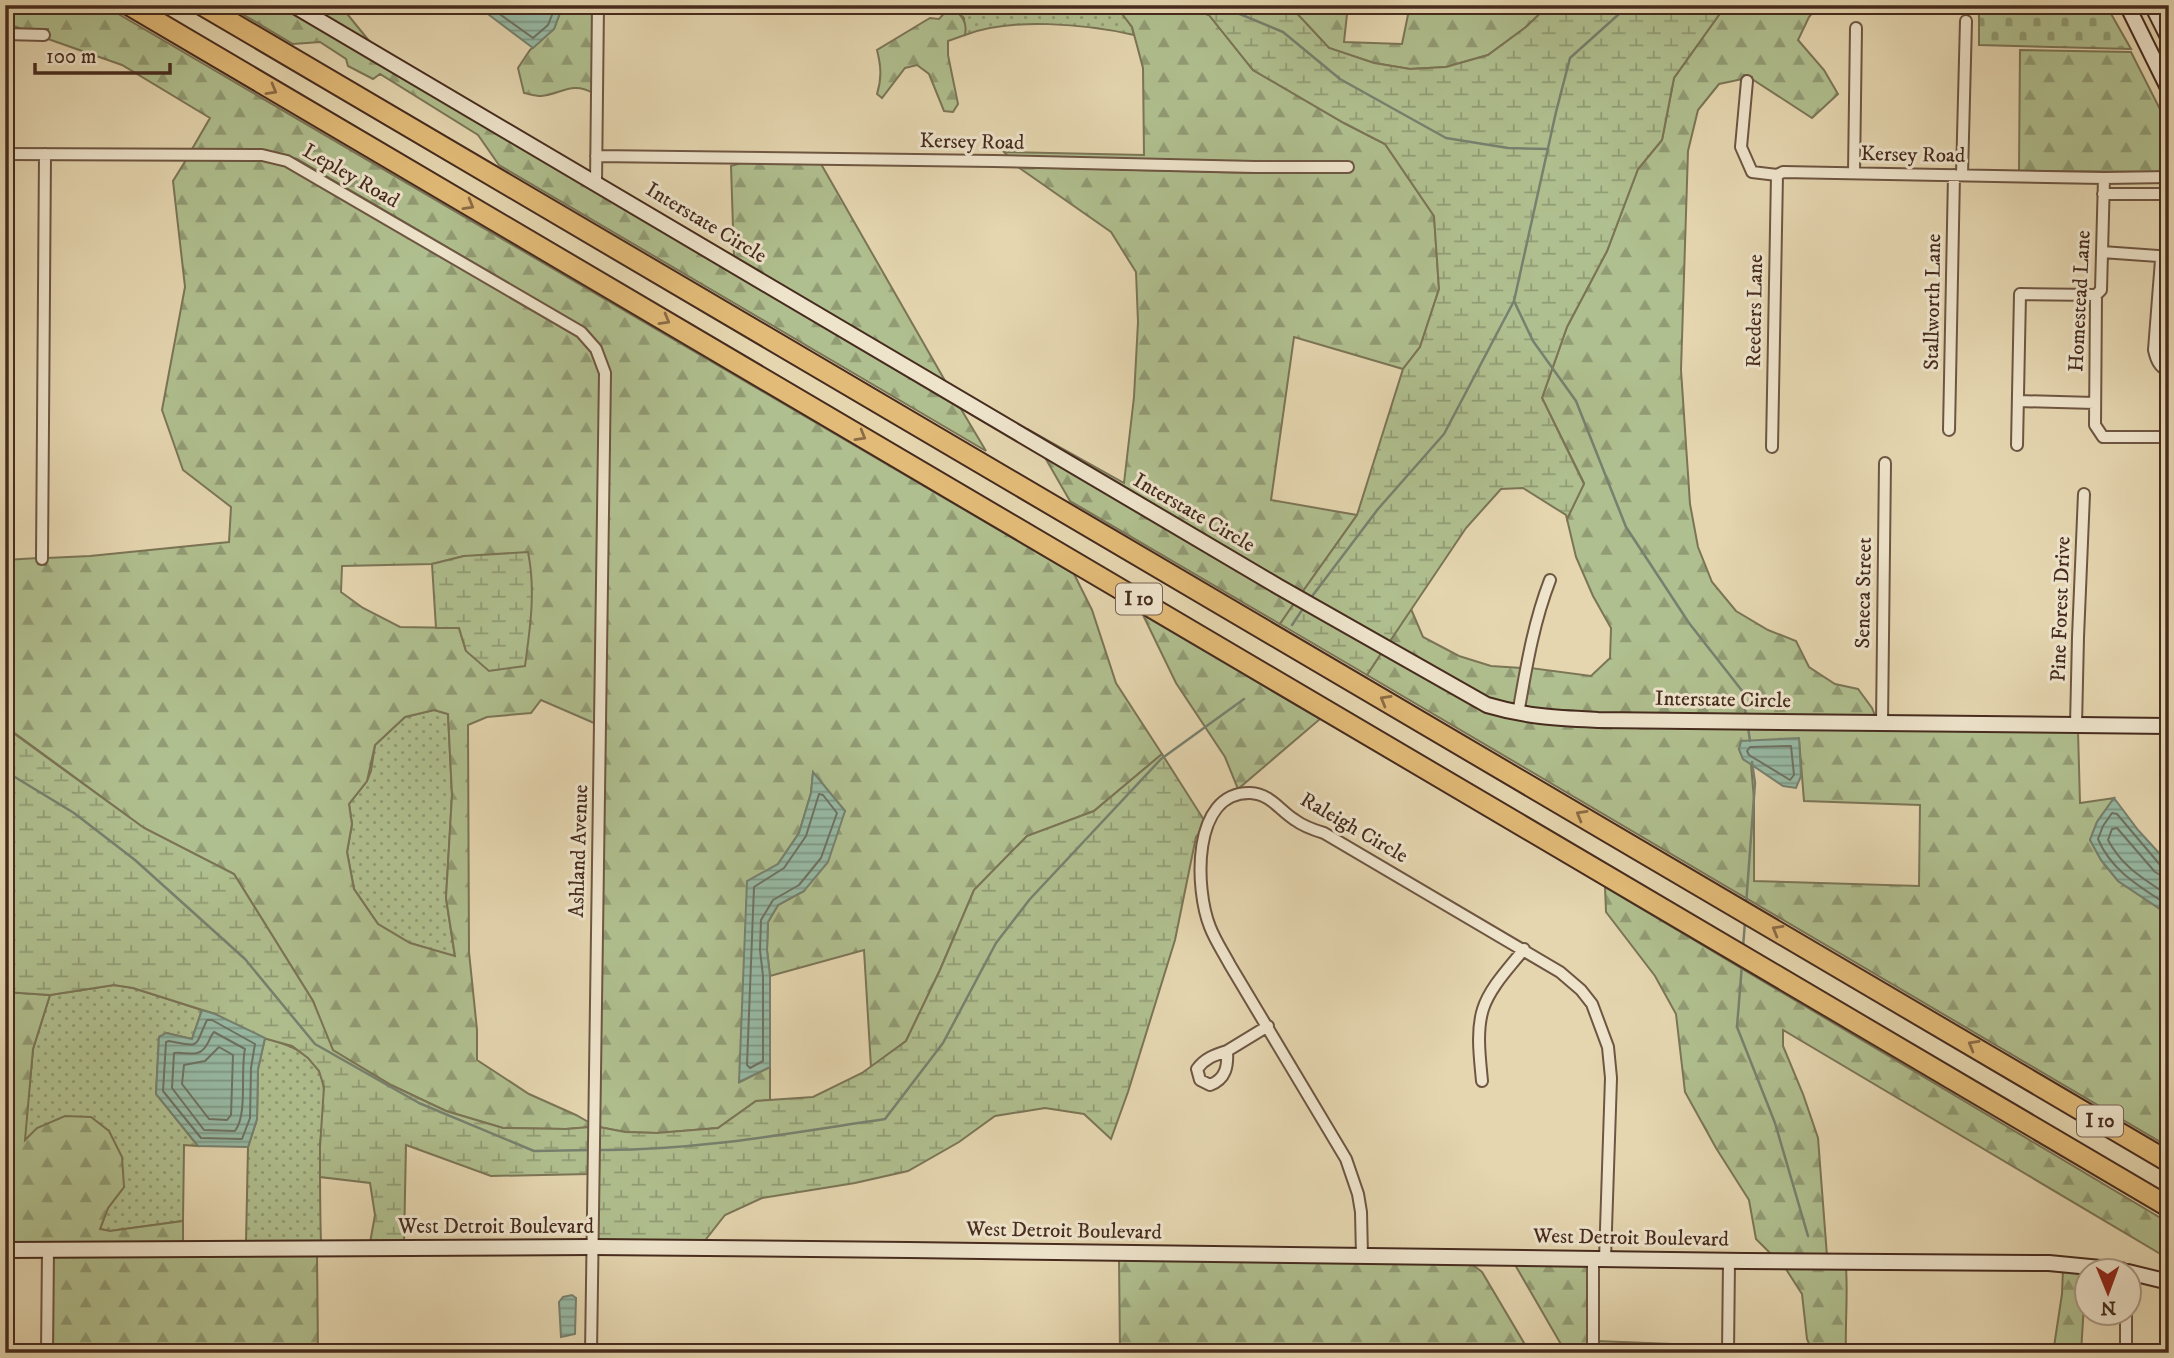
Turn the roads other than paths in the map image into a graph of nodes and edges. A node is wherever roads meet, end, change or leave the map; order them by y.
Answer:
1 (129, 5) edge
2 (202, 5) edge
3 (293, 5) edge
4 (598, 5) edge
5 (2127, 5) edge
6 (2152, 5) edge
7 (1966, 21) dead end
8 (1856, 28) dead end
9 (5, 34) edge
10 (44, 35) dead end
11 (2169, 38) edge
12 (1747, 81) dead end
13 (2169, 90) edge
14 (5, 154) edge
15 (46, 154) junction
16 (596, 156) junction
17 (1348, 167) dead end
18 (1854, 173) junction
19 (1958, 175) junction
20 (1777, 176) junction
21 (2169, 177) edge
22 (2104, 178) junction
23 (596, 183) junction
24 (2103, 194) junction
25 (2169, 194) edge
26 (2102, 251) junction
27 (2096, 295) junction
28 (598, 352) joint
29 (2169, 370) edge
30 (2018, 401) junction
31 (2095, 403) junction
32 (1949, 430) dead end
33 (2169, 437) edge
34 (2017, 446) dead end
35 (1772, 447) dead end
36 (1885, 463) dead end
37 (2084, 495) dead end
38 (42, 559) dead end
39 (1550, 580) dead end
40 (1518, 714) junction
41 (1882, 723) junction
42 (2076, 725) junction
43 (2169, 726) edge
44 (1524, 949) junction
45 (1268, 1026) junction
46 (1227, 1051) dead end
47 (1482, 1081) dead end
48 (2169, 1162) edge
49 (2169, 1207) edge
50 (593, 1247) junction
51 (5, 1250) edge
52 (48, 1250) junction
53 (1362, 1256) junction
54 (1599, 1259) junction
55 (1729, 1261) junction
56 (2072, 1265) edge
57 (2142, 1275) edge
58 (2169, 1282) edge
59 (2126, 1326) edge
60 (47, 1353) edge
61 (591, 1353) edge
62 (1593, 1353) edge
63 (1728, 1353) edge
64 (2126, 1353) edge

1 -> 49 highway, I 10
48 -> 2 highway, I 10
3 - 23 street, Interstate Circle
4 - 16 street
5 - 13 street
6 - 11 street
7 - 19 street, Stallworth Lane
8 - 18 street
9 - 10 street
12 - 20 street
14 - 15 street, Lepley Road
15 - 28 street, Lepley Road
15 - 38 street
16 - 17 street, Kersey Road
16 - 23 street
18 - 19 street, Kersey Road
18 - 20 street, Kersey Road
19 - 22 street, Kersey Road
19 - 32 street, Stallworth Lane
20 - 35 street, Reeders Lane
21 - 22 street, Kersey Road
22 - 24 street, Homestead Lane
23 - 40 street, Interstate Circle
24 - 25 street
24 - 26 street, Homestead Lane
26 - 27 street, Homestead Lane
26 - 29 street
27 - 30 street
27 - 31 street, Homestead Lane
28 - 50 street, Ashland Avenue
30 - 31 street
30 - 34 street
31 - 33 street, Homestead Lane
36 - 41 street, Seneca Street
37 - 42 street, Pine Forest Drive
39 - 40 street
40 - 41 street, Interstate Circle
41 - 42 street, Interstate Circle
42 - 43 street, Interstate Circle
44 - 45 street, Raleigh Circle
44 - 47 street
44 - 54 street, Raleigh Circle
45 - 46 street
45 - 53 street, Raleigh Circle
50 - 52 street, West Detroit Boulevard
50 - 53 street, West Detroit Boulevard
50 - 61 street, Ashland Avenue
51 - 52 street, West Detroit Boulevard
52 - 60 street
53 - 54 street, West Detroit Boulevard
54 - 55 street, West Detroit Boulevard
54 - 62 street, Raleigh Circle
55 - 56 street, West Detroit Boulevard
55 - 63 street
57 - 58 street
59 - 64 street

